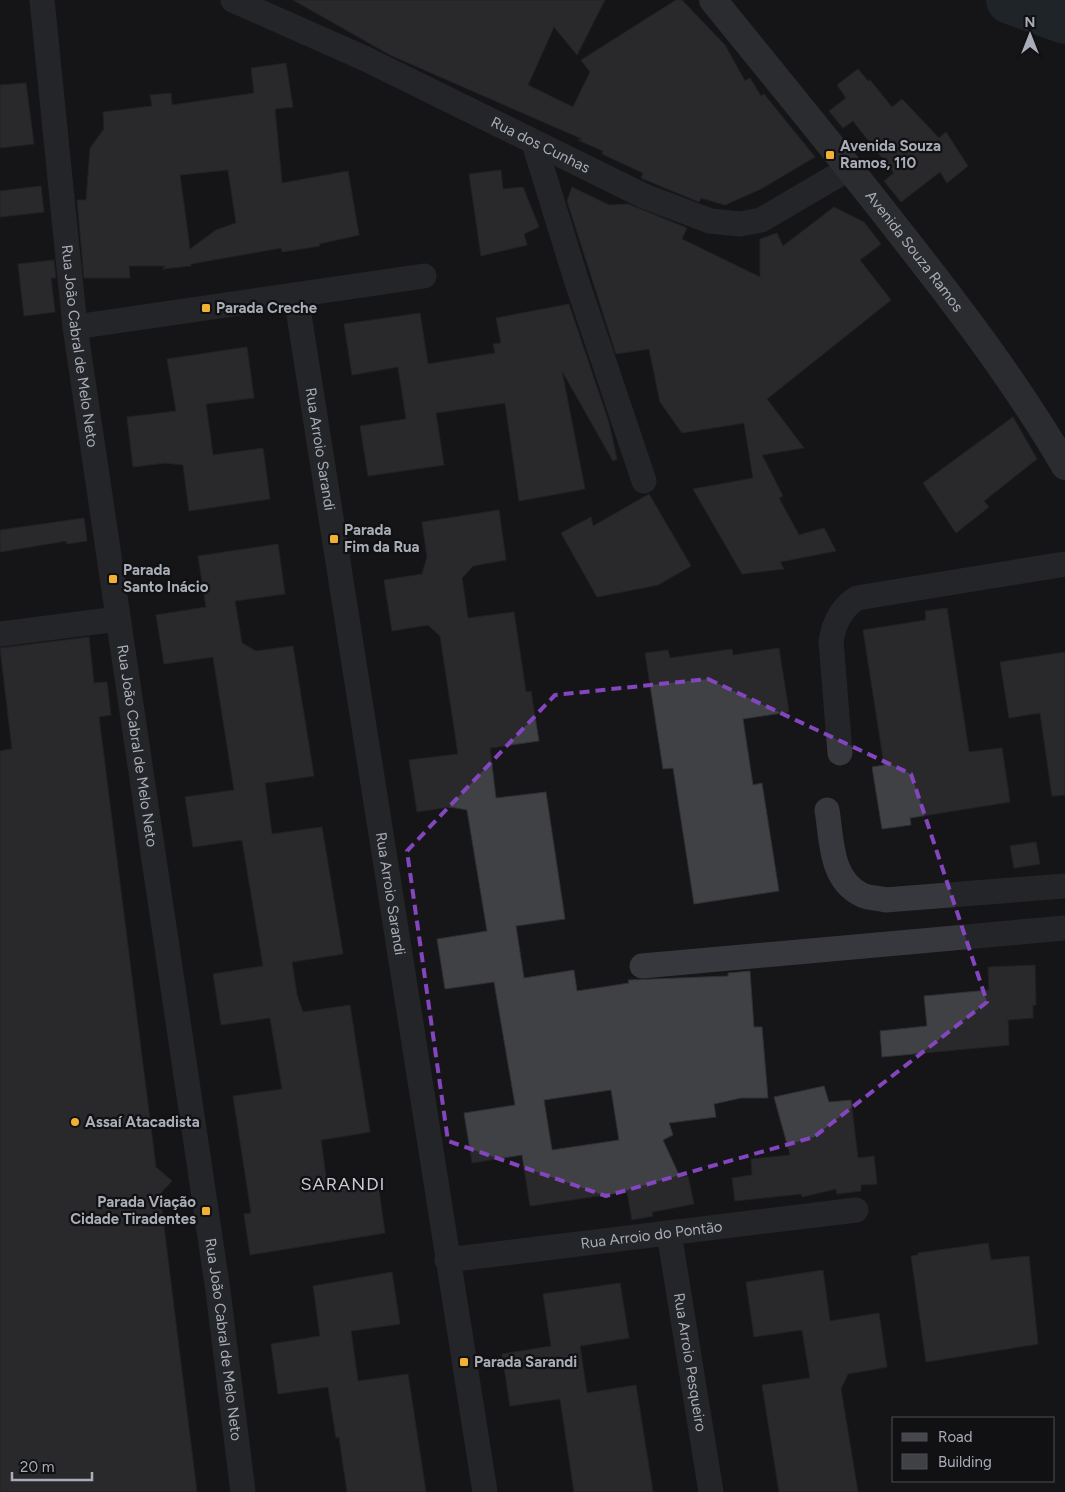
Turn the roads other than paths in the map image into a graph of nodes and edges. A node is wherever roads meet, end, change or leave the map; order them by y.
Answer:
1 (42, 0) edge
2 (233, 0) edge
3 (713, 0) edge
4 (534, 143) junction
5 (850, 168) junction
6 (424, 276) dead end
7 (296, 296) junction
8 (76, 327) junction
9 (1065, 466) edge
10 (644, 481) dead end
11 (1065, 564) edge
12 (118, 619) junction
13 (0, 634) edge
14 (840, 753) dead end
15 (827, 810) dead end
16 (1065, 886) edge
17 (1065, 928) edge
18 (642, 966) dead end
19 (856, 1210) dead end
20 (669, 1233) junction
21 (448, 1260) junction
22 (243, 1492) edge
23 (485, 1492) edge
24 (712, 1492) edge

1 - 8 street, Rua João Cabral de Melo Neto
2 - 4 street, Rua dos Cunhas
3 - 5 street, Avenida Souza Ramos
4 - 5 street, Rua dos Cunhas
4 - 10 street
5 - 9 street, Avenida Souza Ramos
6 - 7 street
7 - 8 street
7 - 21 street, Rua Arroio Sarandi
8 - 12 street, Rua João Cabral de Melo Neto
11 - 14 street
12 - 13 street
12 - 22 street, Rua João Cabral de Melo Neto
15 - 16 street
17 - 18 street
19 - 20 street, Rua Arroio do Pontão
20 - 21 street, Rua Arroio do Pontão
20 - 24 street, Rua Arroio Pesqueiro
21 - 23 street, Rua Arroio Sarandi

